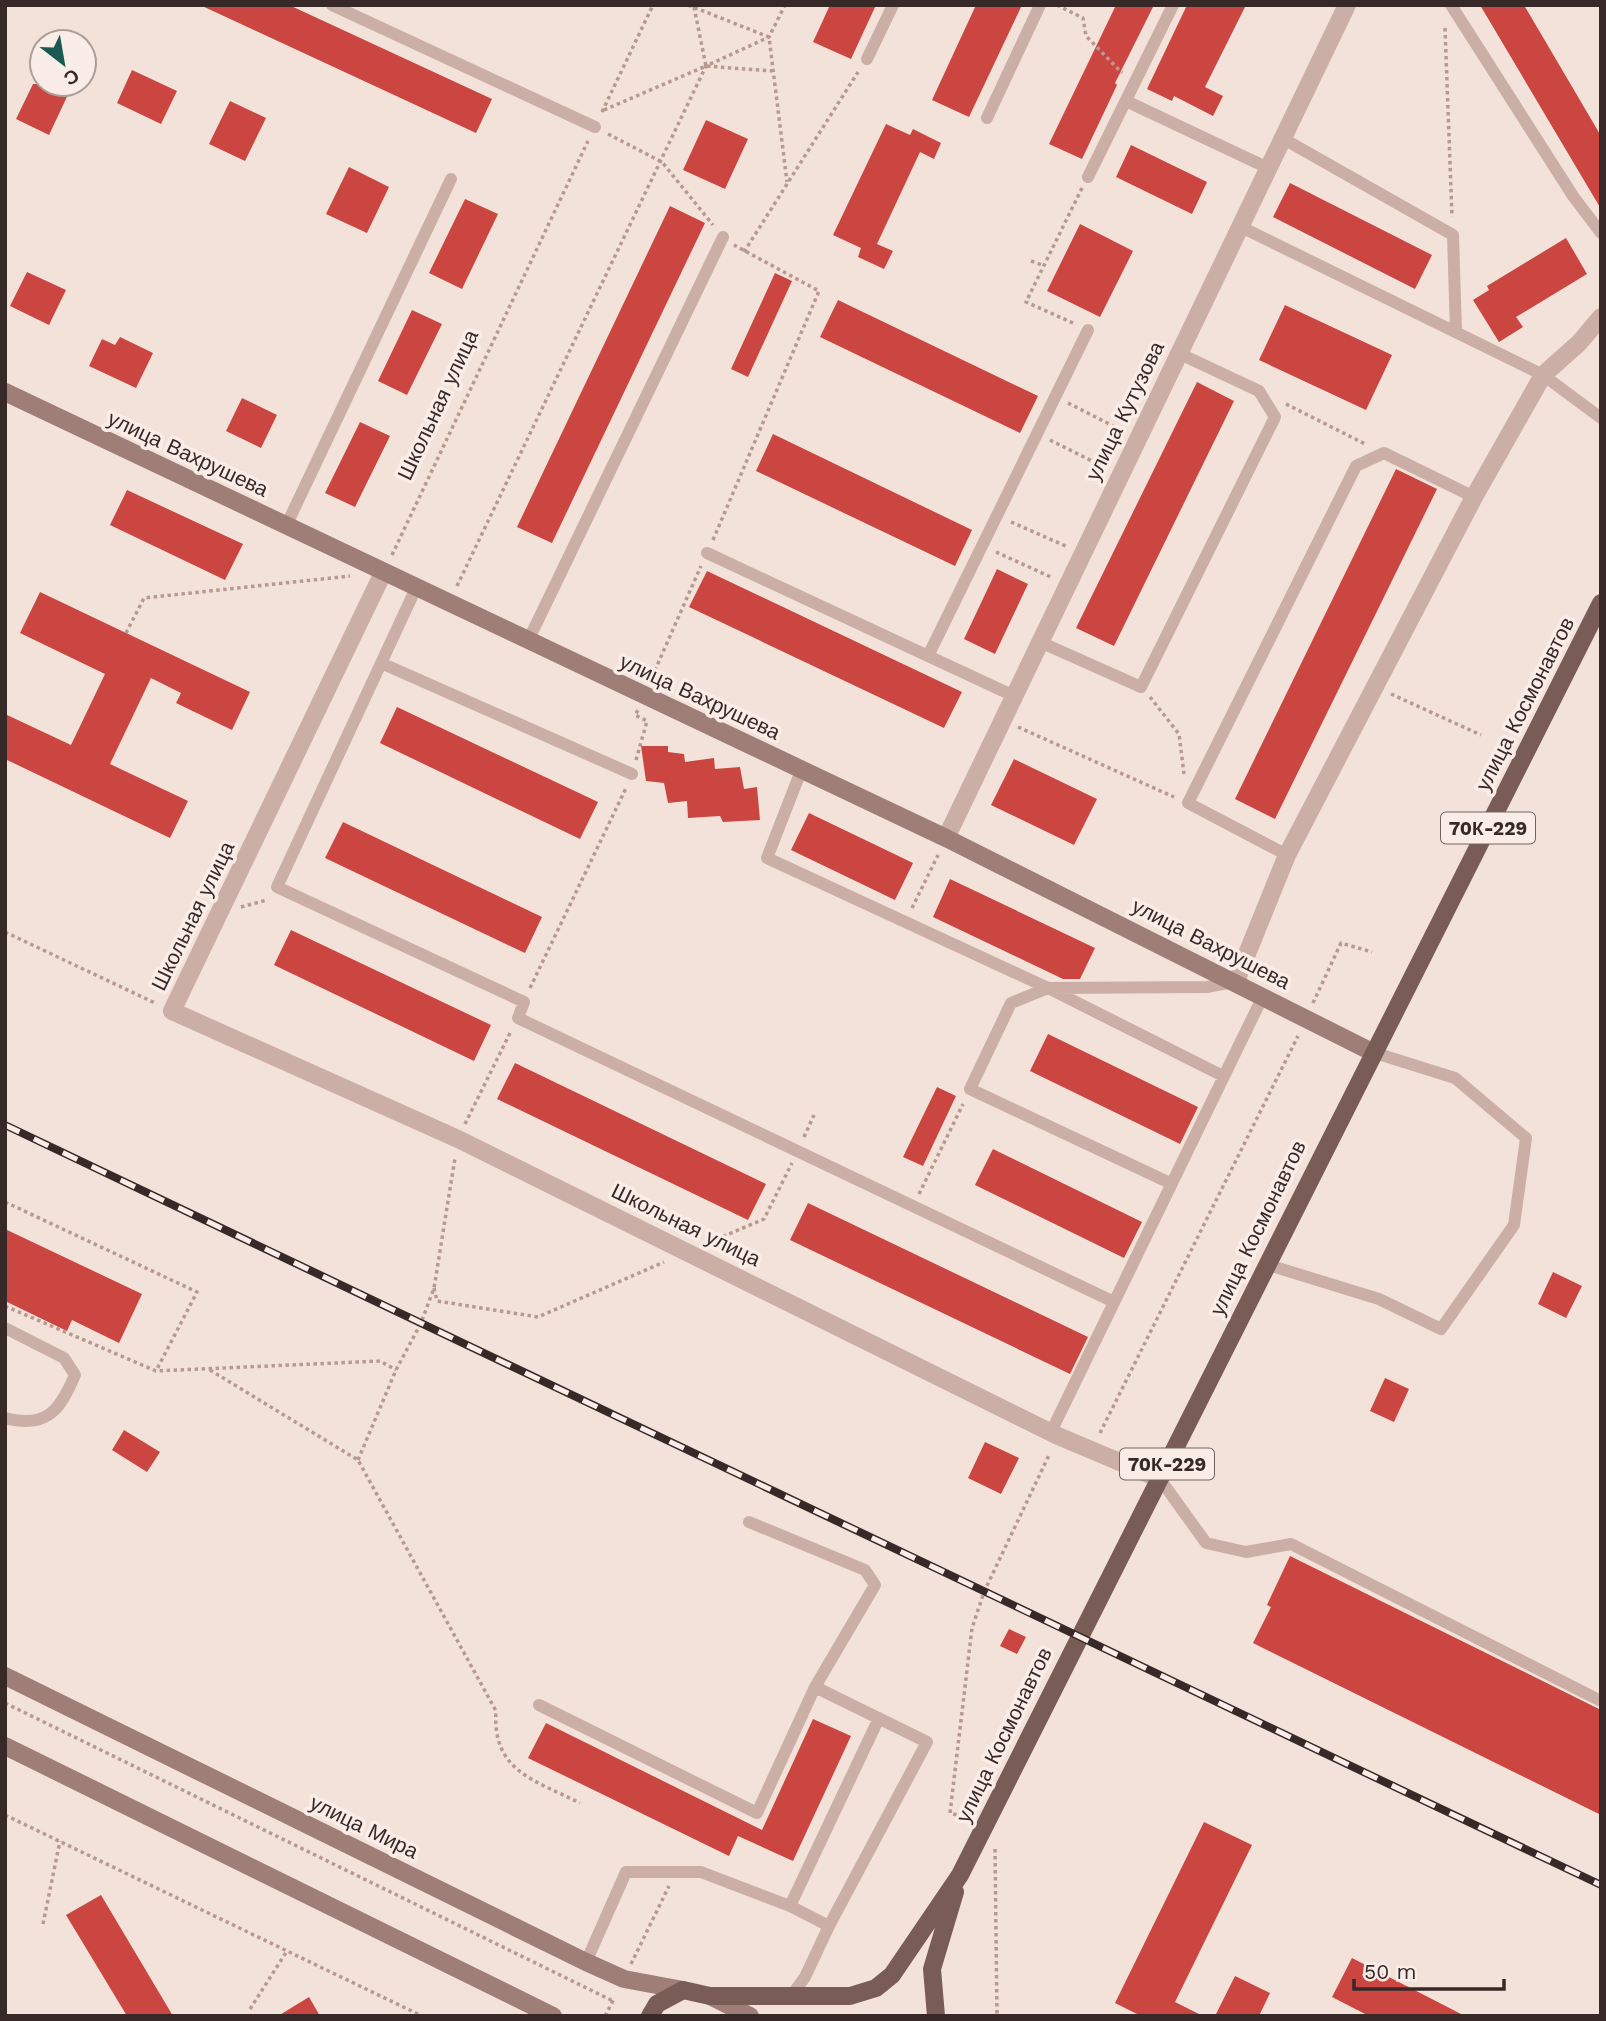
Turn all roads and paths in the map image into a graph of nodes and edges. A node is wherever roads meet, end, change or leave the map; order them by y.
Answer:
1 (332, 5) edge
2 (653, 5) edge
3 (688, 5) edge
4 (785, 5) edge
5 (893, 5) edge
6 (1040, 5) edge
7 (1057, 5) edge
8 (1173, 5) edge
9 (1451, 5) edge
10 (1345, 6) edge
11 (694, 7) junction
12 (1445, 19) dead end
13 (769, 37) junction
14 (867, 59) joint
15 (706, 66) junction
16 (773, 71) junction
17 (1134, 85) junction
18 (1126, 102) junction
19 (602, 111) junction
20 (987, 118) dead end
21 (595, 127) junction
22 (1282, 138) junction
23 (662, 162) junction
24 (1268, 168) junction
25 (1087, 177) joint
26 (451, 179) dead end
27 (787, 182) junction
28 (1239, 226) junction
29 (1601, 233) edge
30 (1453, 235) junction
31 (723, 237) junction
32 (744, 252) junction
33 (1031, 261) dead end
34 (1042, 265) junction
35 (1601, 317) edge
36 (1088, 330) joint
37 (1456, 332) junction
38 (1178, 353) junction
39 (1543, 375) junction
40 (1259, 391) junction
41 (5, 392) edge
42 (1055, 396) junction
43 (1601, 418) edge
44 (1036, 434) junction
45 (1138, 439) junction
46 (1384, 453) junction
47 (1120, 475) junction
48 (1474, 497) junction
49 (996, 515) junction
50 (286, 526) junction
51 (981, 546) junction
52 (1083, 553) junction
53 (707, 554) junction
54 (383, 573) junction
55 (1067, 585) junction
56 (416, 588) junction
57 (448, 603) junction
58 (1601, 603) edge
59 (126, 633) dead end
60 (528, 641) junction
61 (1040, 642) junction
62 (928, 656) junction
63 (381, 663) junction
64 (1375, 686) junction
65 (644, 696) junction
66 (1014, 696) junction
67 (1163, 712) dead end
68 (1002, 720) junction
69 (1481, 736) dead end
70 (801, 771) junction
71 (632, 774) junction
72 (1188, 803) junction
73 (946, 838) junction
74 (1287, 855) junction
75 (276, 887) junction
76 (221, 911) junction
77 (905, 922) junction
78 (5, 932) edge
79 (1372, 952) dead end
80 (1236, 981) junction
81 (1048, 988) junction
82 (1263, 996) junction
83 (523, 1002) junction
84 (172, 1011) junction
85 (1307, 1017) junction
86 (1372, 1052) junction
87 (1223, 1076) junction
88 (970, 1089) junction
89 (1170, 1184) junction
90 (5, 1202) edge
91 (913, 1206) junction
92 (1265, 1264) junction
93 (434, 1288) dead end
94 (1112, 1301) junction
95 (5, 1306) edge
96 (5, 1328) edge
97 (210, 1370) junction
98 (396, 1370) junction
99 (156, 1371) junction
100 (5, 1418) edge
101 (1055, 1434) junction
102 (1091, 1450) junction
103 (358, 1460) junction
104 (1160, 1479) junction
105 (749, 1522) dead end
106 (5, 1676) edge
107 (815, 1687) junction
108 (1601, 1701) edge
109 (5, 1703) edge
110 (539, 1705) dead end
111 (879, 1718) junction
112 (5, 1746) edge
113 (580, 1803) dead end
114 (5, 1815) edge
115 (985, 1824) junction
116 (61, 1841) junction
117 (676, 1872) junction
118 (960, 1875) junction
119 (790, 1906) junction
120 (43, 1924) dead end
121 (829, 1926) junction
122 (287, 1951) junction
123 (586, 1962) junction
124 (624, 1979) junction
125 (683, 1990) junction
126 (792, 1995) junction
127 (710, 1996) junction
128 (613, 2001) junction
129 (250, 2009) dead end
130 (422, 2016) edge
131 (553, 2016) edge
132 (605, 2016) edge
133 (650, 2016) edge
134 (750, 2016) edge
135 (936, 2016) edge
136 (998, 2016) edge

1 - 21 lane
2 - 19 path, Школьная улица
3 - 11 path
4 - 13 path
5 - 14 lane
6 - 20 lane
7 - 17 path
8 - 17 lane
9 - 29 lane
10 - 22 street, улица Кутузова
11 - 13 path
11 - 15 path
12 - 30 path
13 - 15 path
13 - 16 path
14 - 27 path
15 - 16 path
15 - 19 path
15 - 23 path
16 - 27 path
17 - 18 lane
18 - 24 lane
18 - 25 lane
19 - 21 path, Школьная улица
21 - 23 path
21 - 54 path, Школьная улица
22 - 24 street, улица Кутузова
22 - 30 lane
23 - 31 path
23 - 57 path
24 - 28 street, улица Кутузова
25 - 34 path
26 - 50 lane
27 - 32 path
28 - 37 lane
28 - 38 street, улица Кутузова
30 - 37 lane
31 - 32 path
31 - 60 lane
32 - 53 path
33 - 34 path
34 - 36 path
35 - 39 street
36 - 42 lane
37 - 39 lane
38 - 40 lane
38 - 45 street, улица Кутузова
39 - 43 lane
39 - 48 street
40 - 46 path
40 - 61 lane
41 - 50 main road, улица Вахрушева
42 - 44 lane
42 - 45 path
44 - 47 path
44 - 49 lane
45 - 47 street, улица Кутузова
46 - 48 lane
46 - 72 lane
47 - 52 street, улица Кутузова
48 - 64 street
49 - 51 lane
49 - 52 path
50 - 54 main road, улица Вахрушева
51 - 55 path
51 - 62 lane
52 - 55 street, улица Кутузова
53 - 62 lane
53 - 65 path
54 - 56 main road, улица Вахрушева
54 - 59 path
54 - 76 street, Школьная улица
55 - 61 street, улица Кутузова
56 - 57 main road, улица Вахрушева
56 - 63 lane
57 - 60 main road, улица Вахрушева
58 - 86 main road, улица Космонавтов / 70К-229
60 - 65 main road, улица Вахрушева
61 - 66 street, улица Кутузова
62 - 66 lane
63 - 71 lane
63 - 75 lane
64 - 69 path
64 - 74 street
65 - 70 main road, улица Вахрушева
65 - 71 path
66 - 68 street, улица Кутузова
67 - 72 path
68 - 72 path
68 - 73 street, улица Кутузова
70 - 73 main road, улица Вахрушева
70 - 77 lane
71 - 83 path
72 - 74 lane
73 - 77 path
73 - 80 main road, улица Вахрушева
74 - 80 street
75 - 76 path
75 - 83 lane
76 - 84 street, Школьная улица
77 - 81 lane
78 - 84 path
79 - 85 path
80 - 81 lane
80 - 82 main road, улица Вахрушева
81 - 87 lane
81 - 88 lane
82 - 85 main road, улица Вахрушева
82 - 87 lane
83 - 91 lane
84 - 101 street, Школьная улица
85 - 86 main road, улица Вахрушева
85 - 102 path
86 - 92 main road, улица Космонавтов / 70К-229
86 - 92 lane
87 - 89 lane
88 - 89 lane
88 - 91 path
89 - 94 lane
90 - 99 path
91 - 94 lane
92 - 104 main road, улица Космонавтов / 70К-229
93 - 98 path
94 - 101 lane
95 - 99 path
96 - 100 lane
97 - 98 path
97 - 99 path
97 - 103 path
98 - 103 path
101 - 102 street, Школьная улица
101 - 115 path
102 - 104 street, Школьная улица
103 - 113 path
104 - 108 lane
104 - 115 main road, улица Космонавтов / 70К-229
105 - 107 lane
106 - 123 main road, улица Мира
107 - 110 lane
107 - 111 lane
109 - 128 path
111 - 119 lane
111 - 121 lane
112 - 131 main road
114 - 116 path
115 - 118 main road, улица Космонавтов / 70К-229
115 - 136 path
116 - 120 path
116 - 122 path
117 - 119 lane
117 - 123 lane
117 - 124 path
118 - 126 main road, улица Мира
118 - 135 main road
119 - 121 lane
121 - 126 lane
122 - 129 path
122 - 130 path
123 - 124 main road, улица Мира
124 - 125 main road, улица Мира
124 - 128 path
125 - 127 main road, улица Мира
125 - 133 main road
126 - 127 main road, улица Мира
127 - 134 main road
128 - 132 path

